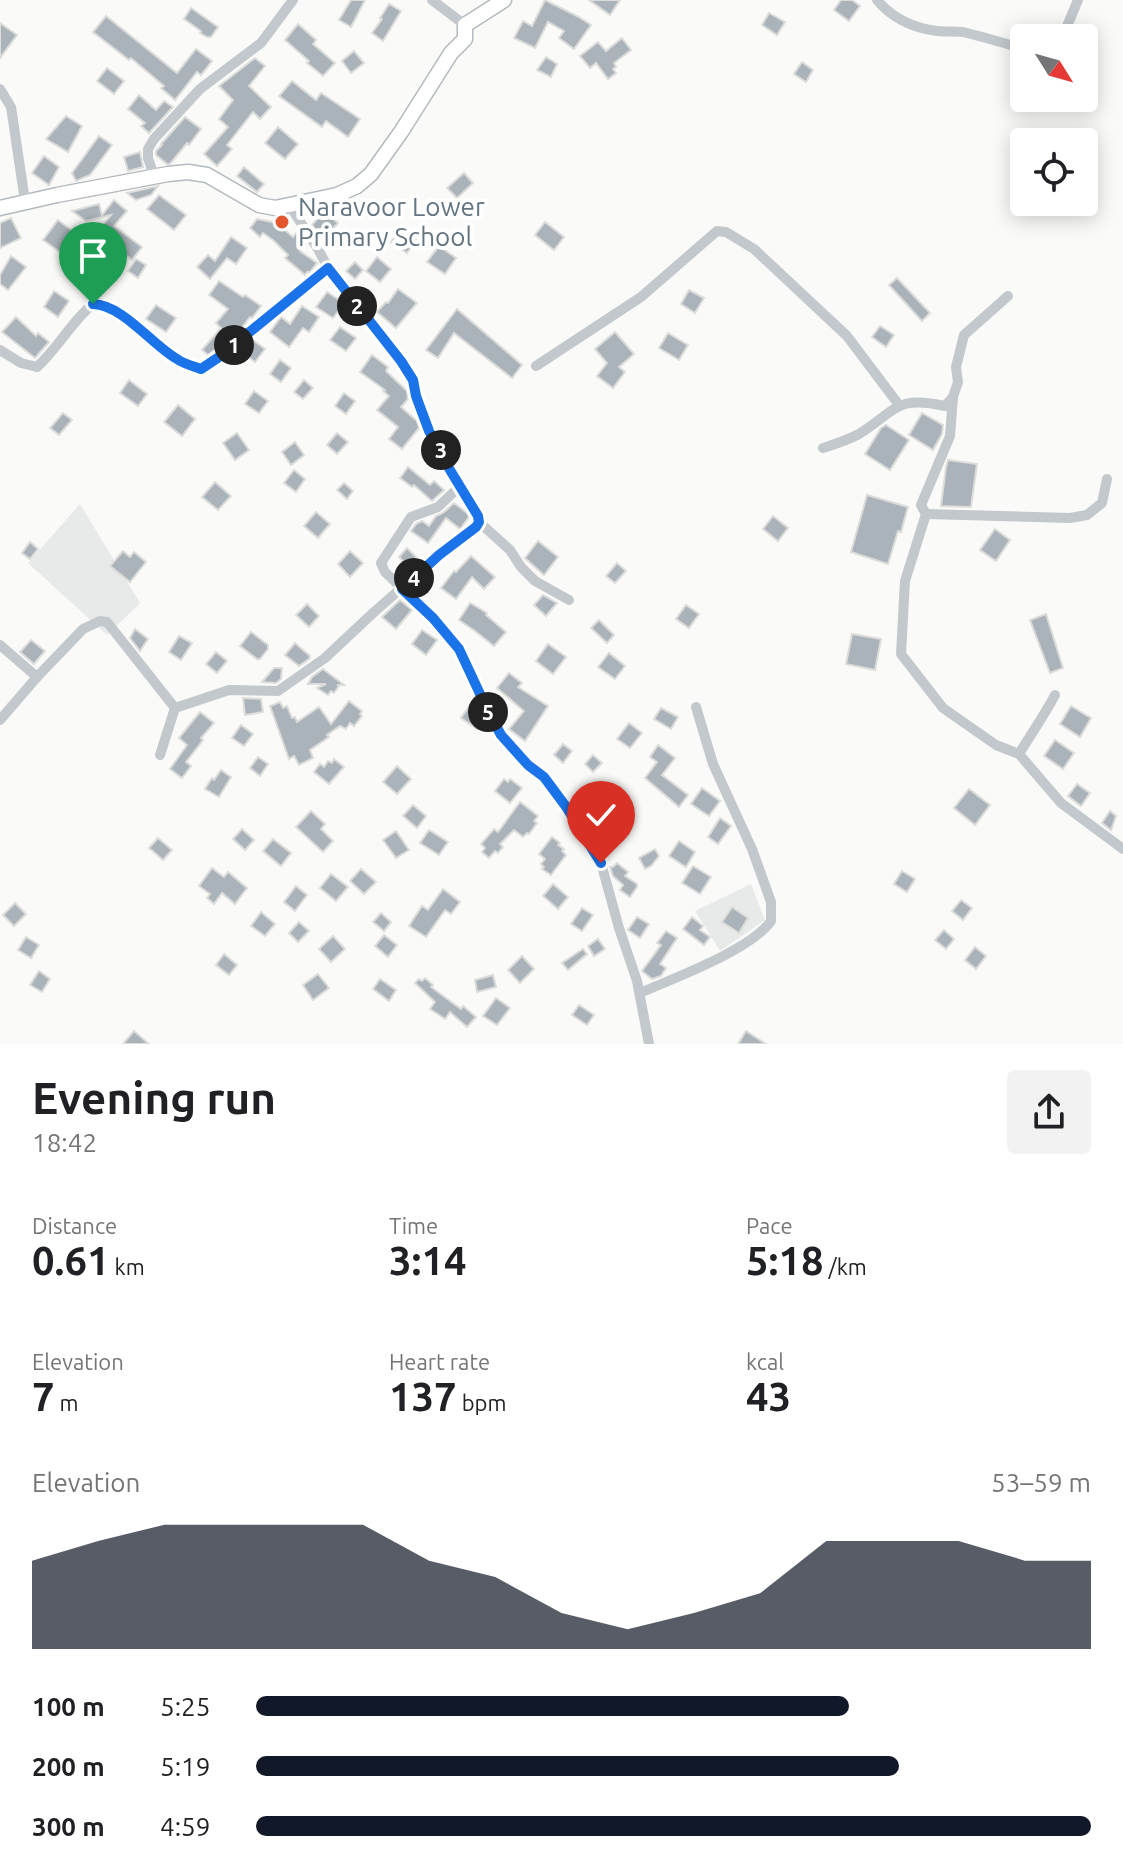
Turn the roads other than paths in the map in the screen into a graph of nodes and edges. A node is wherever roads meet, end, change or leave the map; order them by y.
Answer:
1 (293, 0) edge
2 (432, 0) edge
3 (504, 0) edge
4 (877, 0) edge
5 (1078, 0) edge
6 (1068, 24) edge
7 (465, 25) junction
8 (1010, 45) edge
9 (0, 89) edge
10 (154, 176) junction
11 (25, 201) junction
12 (290, 206) junction
13 (0, 208) edge
14 (328, 268) junction
15 (1008, 296) dead end
16 (0, 350) edge
17 (536, 366) dead end
18 (953, 397) junction
19 (899, 405) junction
20 (823, 448) dead end
21 (1107, 479) dead end
22 (461, 485) junction
23 (926, 514) junction
24 (479, 522) junction
25 (402, 589) junction
26 (569, 600) dead end
27 (0, 645) edge
28 (37, 677) junction
29 (1055, 695) dead end
30 (696, 707) dead end
31 (175, 708) junction
32 (0, 720) edge
33 (1019, 754) junction
34 (160, 755) dead end
35 (1123, 849) edge
36 (640, 993) junction
37 (649, 1044) edge

1 - 10 street
2 - 7 street
3 - 7 main road
4 - 8 street
5 - 6 street
7 - 12 main road
9 - 11 street
10 - 11 main road
10 - 12 main road
11 - 13 main road
12 - 14 street
14 - 16 street
14 - 22 street
15 - 18 street
17 - 19 street
18 - 19 street
18 - 23 street
19 - 20 street
21 - 23 street
22 - 24 street
22 - 25 street
23 - 33 street
24 - 25 street
24 - 26 street
25 - 31 street
25 - 36 street
27 - 28 street
28 - 31 street
28 - 32 street
29 - 33 street
30 - 36 street
31 - 34 street
33 - 35 street
36 - 37 street

